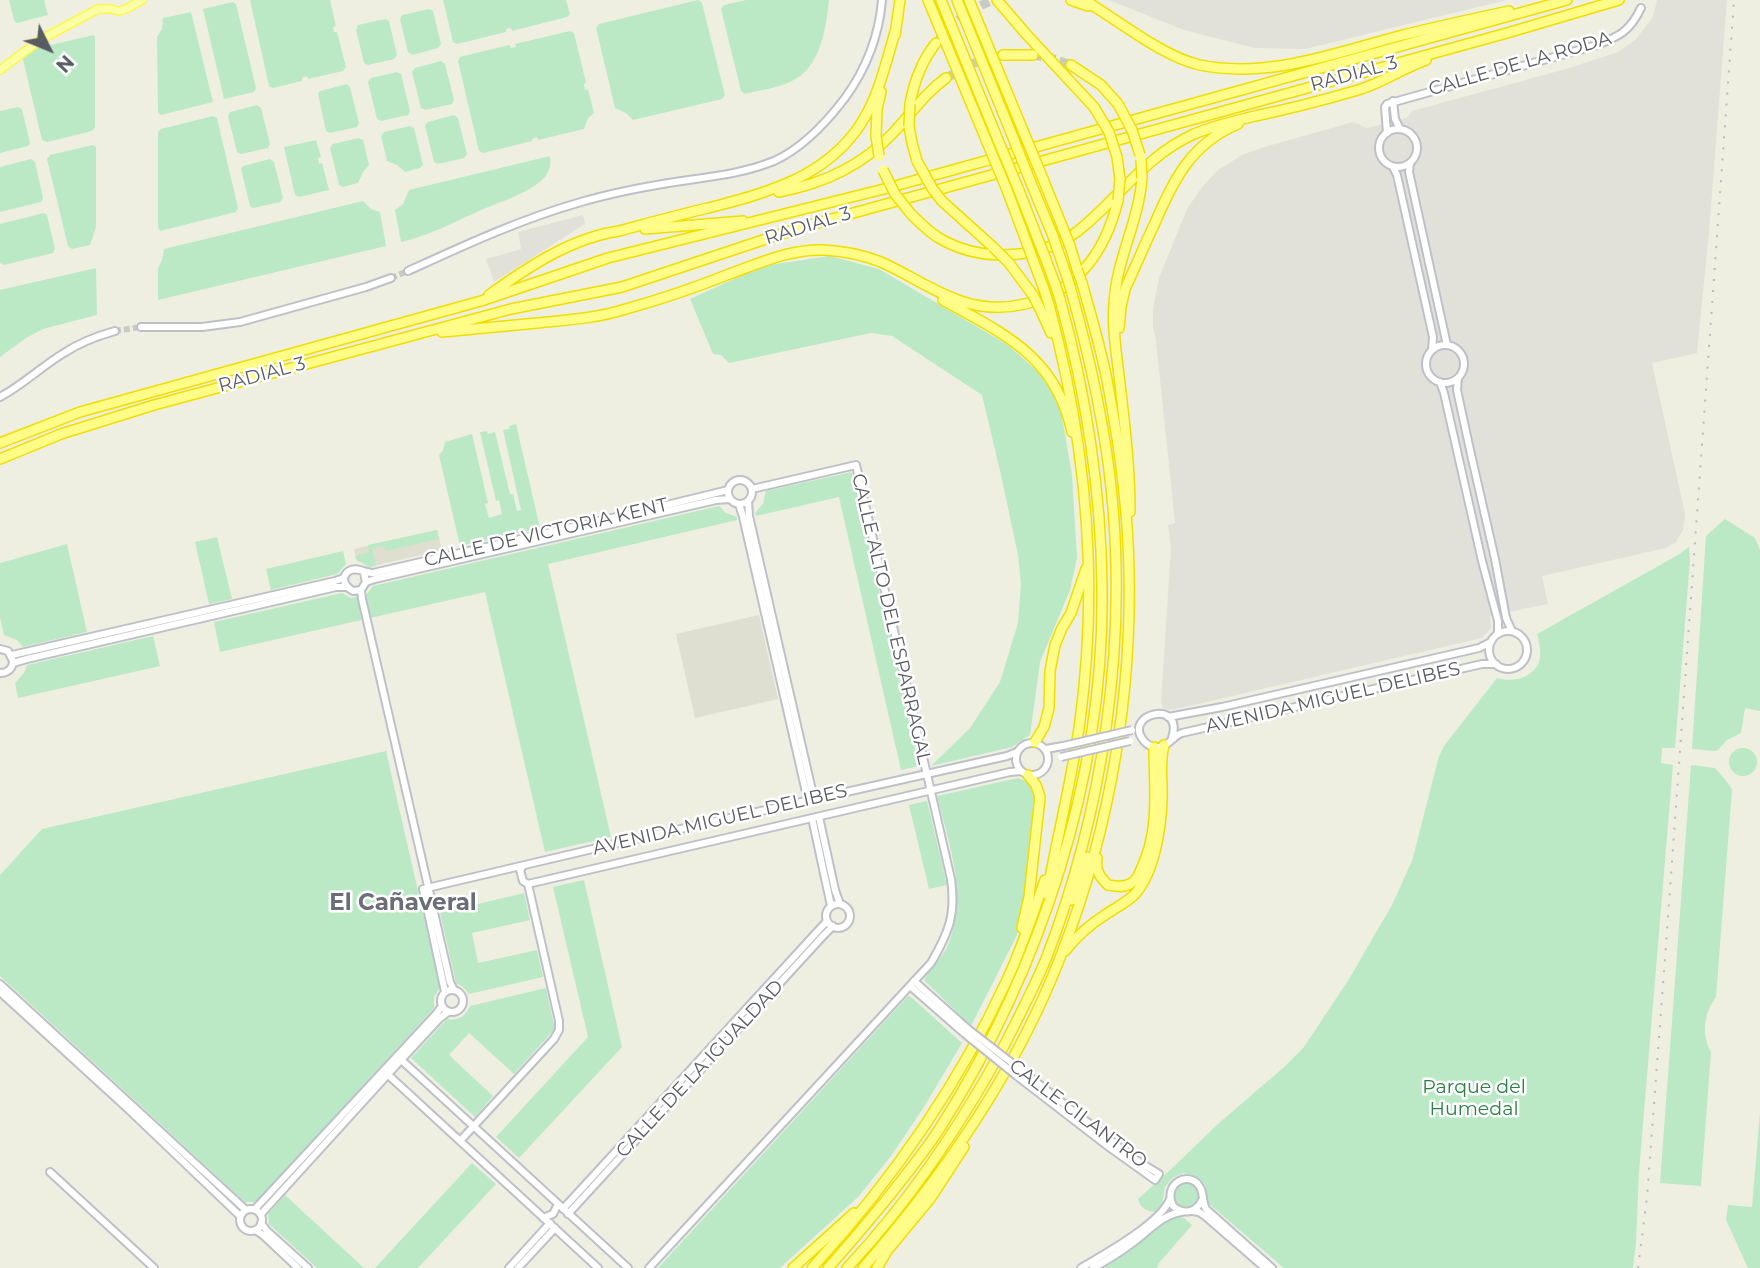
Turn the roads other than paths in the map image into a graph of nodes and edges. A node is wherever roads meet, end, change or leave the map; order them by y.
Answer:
1 (142, 0) edge
2 (882, 0) edge
3 (900, 0) edge
4 (928, 0) edge
5 (941, 0) edge
6 (957, 0) edge
7 (969, 0) edge
8 (997, 0) edge
9 (1071, 0) edge
10 (1084, 0) edge
11 (1550, 0) edge
12 (1567, 0) edge
13 (1619, 0) edge
14 (1641, 8) dead end
15 (1109, 15) junction
16 (897, 29) junction
17 (1507, 33) junction
18 (936, 43) tunnel mouth
19 (1003, 55) dead end
20 (1033, 55) tunnel mouth
21 (16, 57) junction
22 (1071, 65) tunnel mouth
23 (0, 70) edge
24 (0, 75) edge
25 (946, 78) tunnel mouth
26 (1390, 102) junction
27 (1255, 116) junction
28 (1400, 129) junction
29 (1387, 132) junction
30 (1410, 163) junction
31 (1393, 167) junction
32 (736, 200) junction
33 (769, 219) junction
34 (619, 231) junction
35 (891, 267) junction
36 (408, 271) tunnel mouth
37 (391, 278) tunnel mouth
38 (481, 301) junction
39 (1044, 307) junction
40 (141, 327) tunnel mouth
41 (115, 331) tunnel mouth
42 (416, 335) junction
43 (1447, 345) junction
44 (1432, 350) junction
45 (1458, 379) junction
46 (1440, 382) junction
47 (0, 397) edge
48 (1122, 406) junction
49 (0, 443) edge
50 (0, 459) edge
51 (752, 489) junction
52 (728, 490) junction
53 (1085, 495) junction
54 (730, 499) junction
55 (748, 501) junction
56 (739, 504) junction
57 (1089, 560) junction
58 (1129, 569) junction
59 (364, 573) junction
60 (344, 578) junction
61 (366, 582) junction
62 (346, 587) junction
63 (362, 590) junction
64 (177, 621) junction
65 (1512, 631) junction
66 (1498, 634) junction
67 (1491, 642) junction
68 (0, 649) edge
69 (12, 655) junction
70 (13, 663) junction
71 (1496, 664) junction
72 (0, 673) edge
73 (1121, 716) junction
74 (1168, 717) junction
75 (1140, 725) junction
76 (1172, 738) junction
77 (1143, 740) junction
78 (1035, 742) junction
79 (1159, 746) junction
80 (1045, 749) junction
81 (1017, 752) junction
82 (1048, 762) junction
83 (1024, 773) junction
84 (926, 774) junction
85 (930, 791) junction
86 (811, 800) junction
87 (1106, 809) junction
88 (815, 818) junction
89 (1059, 835) junction
90 (523, 865) junction
91 (528, 884) junction
92 (426, 888) junction
93 (840, 904) junction
94 (831, 906) junction
95 (1046, 910) junction
96 (830, 924) junction
97 (1059, 958) junction
98 (1046, 959) junction
99 (1007, 980) junction
100 (912, 983) junction
101 (0, 984) edge
102 (454, 990) junction
103 (0, 992) edge
104 (446, 992) junction
105 (442, 1006) junction
106 (448, 1012) junction
107 (399, 1058) junction
108 (386, 1072) junction
109 (1019, 1073) junction
110 (119, 1098) junction
111 (987, 1102) junction
112 (473, 1126) junction
113 (460, 1140) junction
114 (904, 1157) junction
115 (50, 1172) dead end
116 (1170, 1199) junction
117 (1202, 1200) junction
118 (563, 1209) junction
119 (246, 1210) junction
120 (1192, 1211) junction
121 (258, 1212) junction
122 (1183, 1212) junction
123 (240, 1216) junction
124 (543, 1218) junction
125 (261, 1223) junction
126 (552, 1226) junction
127 (255, 1230) junction
128 (155, 1268) edge
129 (298, 1268) edge
130 (308, 1268) edge
131 (509, 1268) edge
132 (518, 1268) edge
133 (598, 1268) edge
134 (628, 1268) edge
135 (649, 1268) edge
136 (793, 1268) edge
137 (812, 1268) edge
138 (828, 1268) edge
139 (847, 1268) edge
140 (863, 1268) edge
141 (877, 1268) edge
142 (1081, 1268) edge
143 (1093, 1268) edge
144 (1265, 1268) edge
145 (1272, 1268) edge

1 - 21 main road
2 - 36 main road
3 - 16 highway
4 - 39 highway, bridge
5 - 95 highway, bridge
6 - 98 highway, bridge
7 - 58 highway, bridge
8 - 35 highway, bridge
9 - 15 highway
10 - 15 highway
11 - 15 highway
12 - 33 highway, RADIAL 3
13 - 17 highway, RADIAL 3
14 - 26 main road, CALLE DE LA RODA
16 - 27 highway, bridge
16 - 32 highway
17 - 27 highway
17 - 42 highway, RADIAL 3
18 - 39 highway, bridge
19 - 20 highway
21 - 23 main road
21 - 24 main road
22 - 48 highway, bridge
25 - 32 highway
26 - 28 main road
26 - 29 main road
27 - 48 highway
28 - 29 main road
28 - 30 main road
29 - 31 main road
30 - 31 main road
30 - 43 main road
31 - 44 main road
32 - 34 highway
33 - 34 highway
33 - 38 highway, RADIAL 3
34 - 38 highway
35 - 42 highway
35 - 53 highway
37 - 40 main road
38 - 49 highway, RADIAL 3
39 - 53 highway
41 - 47 main road
42 - 50 highway, RADIAL 3
43 - 44 main road
43 - 45 main road
44 - 46 main road
45 - 46 main road
45 - 65 main road
46 - 66 main road
48 - 58 highway
51 - 52 main road
51 - 55 main road
51 - 84 main road, CALLE ALTO DEL ESPARRAGAL
52 - 54 main road
52 - 59 main road, CALLE DE VICTORIA KENT
53 - 57 highway
54 - 56 main road
54 - 61 main road, CALLE DE VICTORIA KENT
55 - 56 main road
55 - 86 main road
56 - 86 main road
57 - 78 highway
57 - 89 highway
58 - 73 highway
59 - 60 main road
59 - 61 main road
60 - 62 main road
60 - 64 main road
61 - 63 main road
62 - 63 main road
62 - 64 main road
63 - 92 main road
64 - 69 main road
64 - 70 main road
65 - 66 main road
65 - 71 main road
66 - 67 main road
67 - 71 main road
67 - 74 main road, AVENIDA MIGUEL DELIBES
68 - 69 main road
69 - 70 main road
70 - 72 main road
71 - 76 main road, AVENIDA MIGUEL DELIBES
73 - 87 highway
73 - 98 highway
74 - 75 main road
74 - 76 main road
75 - 77 main road
75 - 80 main road, bridge
76 - 79 main road
77 - 79 main road
77 - 82 main road, bridge
78 - 80 main road
78 - 81 main road
79 - 87 highway
79 - 97 highway
80 - 82 main road
81 - 83 main road
81 - 84 main road, AVENIDA MIGUEL DELIBES
82 - 83 main road
83 - 85 main road, AVENIDA MIGUEL DELIBES
83 - 99 highway
84 - 85 main road, CALLE ALTO DEL ESPARRAGAL
84 - 86 main road, AVENIDA MIGUEL DELIBES
85 - 88 main road, AVENIDA MIGUEL DELIBES
85 - 100 main road, CALLE ALTO DEL ESPARRAGAL
86 - 90 main road, AVENIDA MIGUEL DELIBES
87 - 97 highway
88 - 91 main road, AVENIDA MIGUEL DELIBES
88 - 93 main road
88 - 94 main road
89 - 95 highway
89 - 99 highway
90 - 91 main road
90 - 92 main road, AVENIDA MIGUEL DELIBES
91 - 112 main road
92 - 102 main road
92 - 104 main road
93 - 94 main road
93 - 96 main road
94 - 96 main road
95 - 138 highway
96 - 118 main road, CALLE DE LA IGUALDAD
97 - 111 highway
98 - 139 highway
99 - 114 highway
100 - 109 main road, CALLE CILANTRO, bridge
100 - 135 main road, CALLE ALTO DEL ESPARRAGAL
101 - 110 main road
102 - 104 main road
102 - 106 main road
103 - 110 main road
104 - 105 main road
105 - 106 main road
105 - 107 main road
106 - 107 main road
107 - 108 main road
107 - 112 main road
108 - 113 main road
108 - 121 main road
109 - 109 main road, CALLE CILANTRO
110 - 119 main road
110 - 123 main road
111 - 140 highway
111 - 141 highway
112 - 113 main road
112 - 118 main road
113 - 124 main road
114 - 136 highway
114 - 137 highway
115 - 128 main road
116 - 117 main road
116 - 122 main road
116 - 142 main road
117 - 120 main road
117 - 145 main road
118 - 124 main road, CALLE DE LA IGUALDAD
118 - 134 main road
119 - 121 main road
119 - 123 main road
120 - 122 main road
120 - 144 main road
121 - 125 main road
122 - 143 main road
123 - 127 main road
124 - 126 main road
125 - 127 main road
125 - 130 main road
126 - 131 main road
126 - 132 main road
126 - 133 main road
127 - 129 main road

